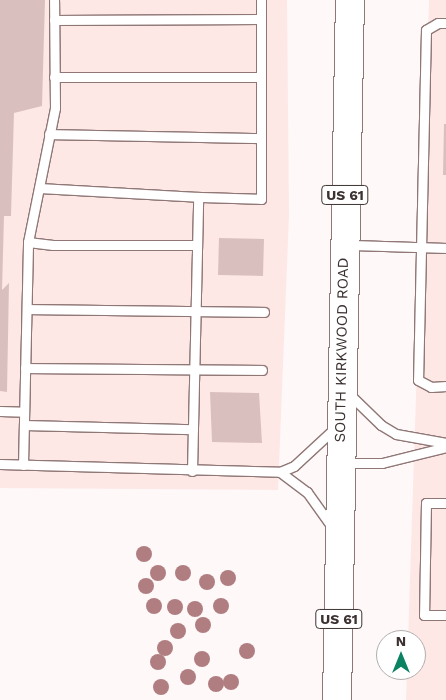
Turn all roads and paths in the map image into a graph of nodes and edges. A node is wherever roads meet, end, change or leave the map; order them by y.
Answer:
1 (54, 0) edge
2 (261, 0) edge
3 (350, 1) edge
4 (261, 19) junction
5 (54, 20) junction
6 (446, 23) edge
7 (54, 76) junction
8 (261, 76) junction
9 (50, 134) junction
10 (261, 138) junction
11 (39, 188) junction
12 (198, 197) junction
13 (28, 242) junction
14 (197, 245) junction
15 (344, 245) junction
16 (422, 247) junction
17 (446, 248) edge
18 (26, 309) junction
19 (196, 311) junction
20 (264, 312) dead end
21 (25, 368) junction
22 (194, 368) junction
23 (262, 370) dead end
24 (341, 385) junction
25 (446, 386) edge
26 (0, 411) edge
27 (24, 412) junction
28 (341, 423) junction
29 (24, 425) junction
30 (193, 429) junction
31 (446, 443) edge
32 (446, 447) edge
33 (340, 463) junction
34 (0, 464) edge
35 (23, 465) junction
36 (192, 470) junction
37 (280, 472) junction
38 (446, 503) edge
39 (339, 537) junction
40 (446, 616) edge
41 (337, 700) edge

1 - 5 lane
2 - 4 lane
3 - 15 main road, SOUTH KIRKWOOD ROAD / US 61
4 - 5 lane
4 - 8 lane
5 - 7 lane
6 - 16 lane
7 - 8 lane
7 - 9 lane
8 - 10 lane
9 - 10 lane
9 - 11 lane
10 - 12 lane
11 - 12 lane
11 - 13 lane
12 - 14 lane
13 - 14 lane
13 - 18 lane
14 - 19 lane
15 - 16 lane
15 - 24 main road, SOUTH KIRKWOOD ROAD / US 61
16 - 17 lane
16 - 25 lane
18 - 19 lane
18 - 21 lane
19 - 20 lane
19 - 22 lane
21 - 22 lane
21 - 27 lane
22 - 23 lane
22 - 30 lane
24 - 28 main road, SOUTH KIRKWOOD ROAD / US 61
24 - 31 lane
26 - 27 lane
27 - 29 lane
28 - 33 main road, SOUTH KIRKWOOD ROAD / US 61
28 - 37 lane
29 - 30 lane
29 - 35 lane
30 - 36 lane
32 - 33 lane
33 - 39 main road, SOUTH KIRKWOOD ROAD / US 61
34 - 35 lane
35 - 36 lane
36 - 37 lane
37 - 39 lane
38 - 40 lane
39 - 41 main road, SOUTH KIRKWOOD ROAD / US 61

